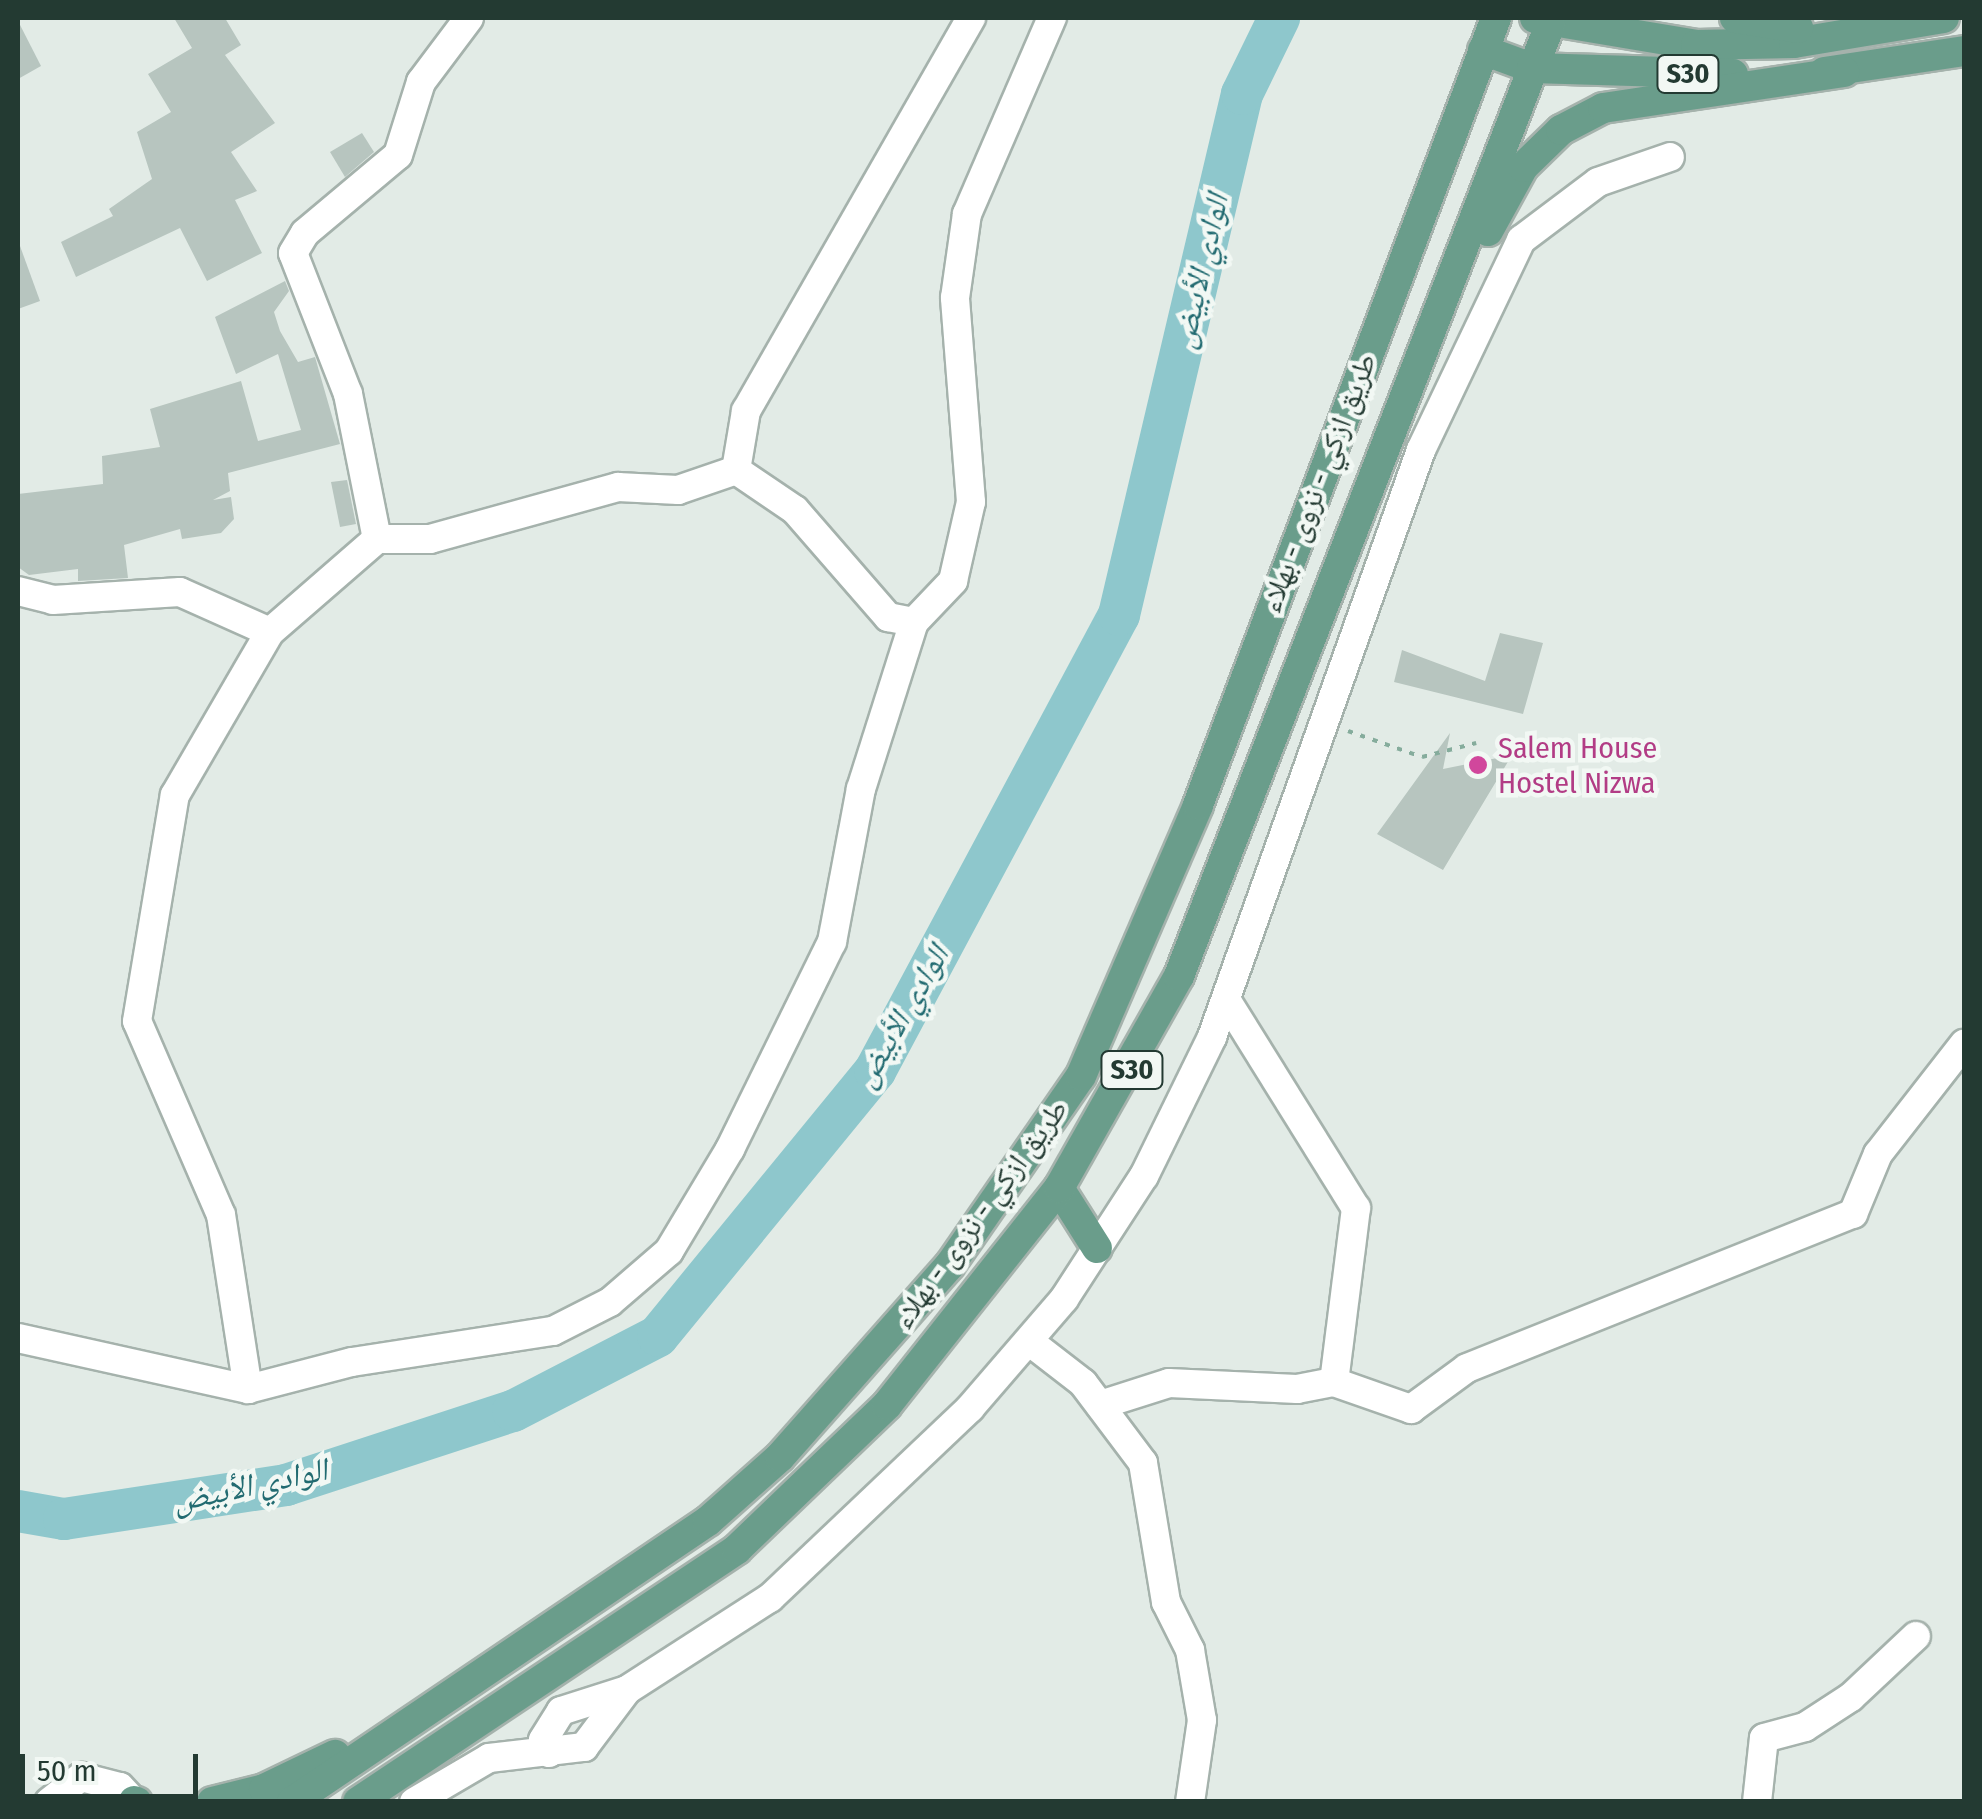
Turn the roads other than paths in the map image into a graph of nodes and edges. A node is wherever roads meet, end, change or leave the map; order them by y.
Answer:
1 (469, 18) edge
2 (971, 18) edge
3 (1052, 18) edge
4 (1496, 18) edge
5 (1735, 18) edge
6 (1932, 20) edge
7 (1542, 21) edge
8 (1482, 50) junction
9 (1964, 52) edge
10 (1532, 68) junction
11 (1844, 72) junction
12 (1670, 157) dead end
13 (1437, 327) junction
14 (736, 470) junction
15 (377, 539) junction
16 (18, 591) edge
17 (914, 622) junction
18 (270, 632) junction
19 (1227, 1000) junction
20 (1964, 1044) edge
21 (1059, 1188) junction
22 (1097, 1248) junction
23 (18, 1338) edge
24 (1030, 1342) junction
25 (1334, 1382) junction
26 (248, 1390) junction
27 (1100, 1406) junction
28 (1916, 1636) dead end
29 (627, 1690) junction
30 (445, 1701) junction
31 (550, 1752) junction
32 (135, 1801) edge
33 (49, 1802) edge
34 (212, 1802) edge
35 (292, 1802) edge
36 (358, 1802) edge
37 (414, 1802) edge
38 (1190, 1802) edge
39 (1757, 1802) edge

1 - 15 street
2 - 14 street
3 - 17 street
4 - 8 main road, طريق ازكي - نزوى - بهلاء / S30
5 - 6 main road
6 - 7 main road, طريق ازكي - نزوى - بهلاء / S30
7 - 10 main road, طريق ازكي - نزوى - بهلاء / S30
8 - 10 main road, S30
8 - 30 main road, طريق ازكي - نزوى - بهلاء / S30
9 - 11 main road, S30
10 - 11 main road, S30
10 - 13 main road, طريق ازكي - نزوى - بهلاء / S30
11 - 13 main road
12 - 19 street
13 - 21 main road, طريق ازكي - نزوى - بهلاء / S30
14 - 15 street
14 - 17 street
15 - 18 street
16 - 18 street
17 - 26 street
18 - 26 street
19 - 22 street
19 - 25 street
20 - 25 street
21 - 22 main road
21 - 36 main road, طريق ازكي - نزوى - بهلاء / S30
22 - 24 street
23 - 26 street
24 - 27 street
24 - 29 street
25 - 27 street
27 - 38 street
28 - 39 street
29 - 31 street
29 - 31 street
30 - 34 main road
30 - 35 main road, طريق ازكي - نزوى - بهلاء / S30
31 - 37 street
32 - 33 street

